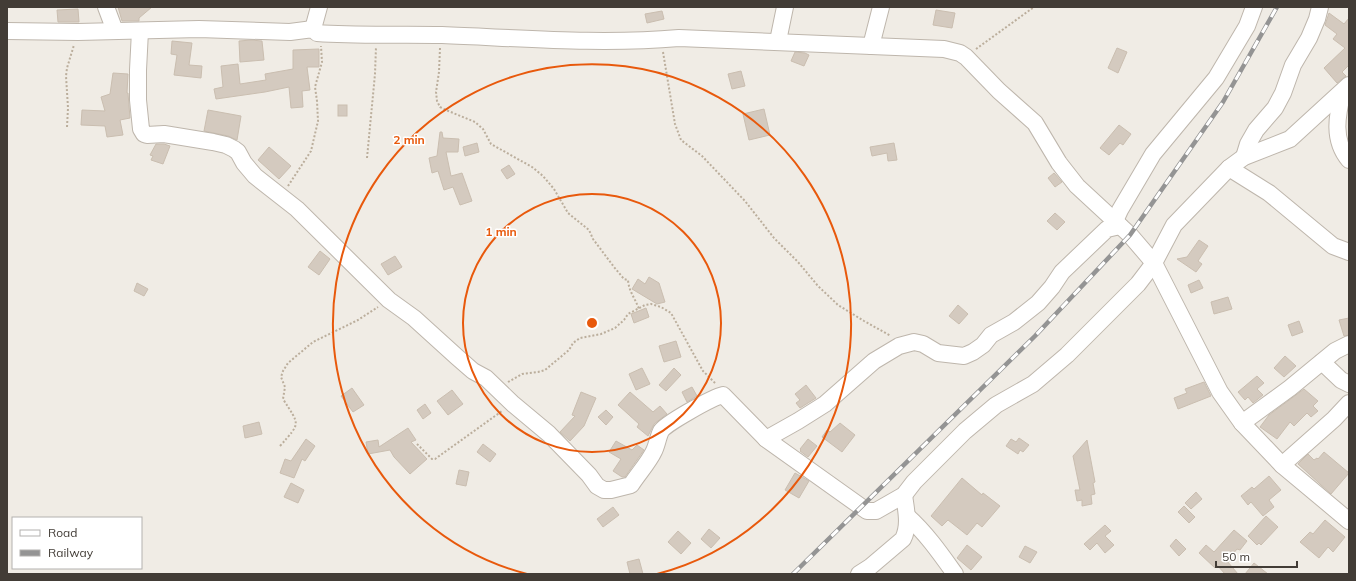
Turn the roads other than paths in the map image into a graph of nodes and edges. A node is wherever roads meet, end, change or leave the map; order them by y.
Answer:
1 (106, 7) edge
2 (318, 7) edge
3 (785, 7) edge
4 (881, 7) edge
5 (1254, 7) edge
6 (1320, 7) edge
7 (115, 30) junction
8 (7, 31) edge
9 (140, 31) junction
10 (315, 31) junction
11 (778, 41) junction
12 (871, 46) junction
13 (1346, 88) edge
14 (1244, 157) junction
15 (1349, 160) edge
16 (1229, 168) junction
17 (1118, 224) junction
18 (1349, 252) edge
19 (1154, 263) junction
20 (1349, 344) edge
21 (1322, 362) junction
22 (1349, 384) edge
23 (1349, 403) edge
24 (1242, 423) junction
25 (766, 439) junction
26 (1282, 465) junction
27 (904, 495) junction
28 (907, 516) junction
29 (1348, 519) edge
30 (858, 574) edge
31 (955, 574) edge

1 - 7 street
2 - 10 street
3 - 11 street
4 - 12 street
5 - 17 street
6 - 14 street
7 - 8 street
7 - 9 street
9 - 10 street
9 - 25 street
10 - 11 street
11 - 12 street
12 - 17 street
13 - 14 street
13 - 15 street
14 - 16 street
16 - 18 street
16 - 19 street
17 - 19 street
17 - 25 street
19 - 24 street
19 - 27 street
20 - 21 street
21 - 22 street
21 - 24 street
23 - 26 street
24 - 26 street
25 - 27 street
26 - 29 street
27 - 28 street
28 - 30 street
28 - 31 street

